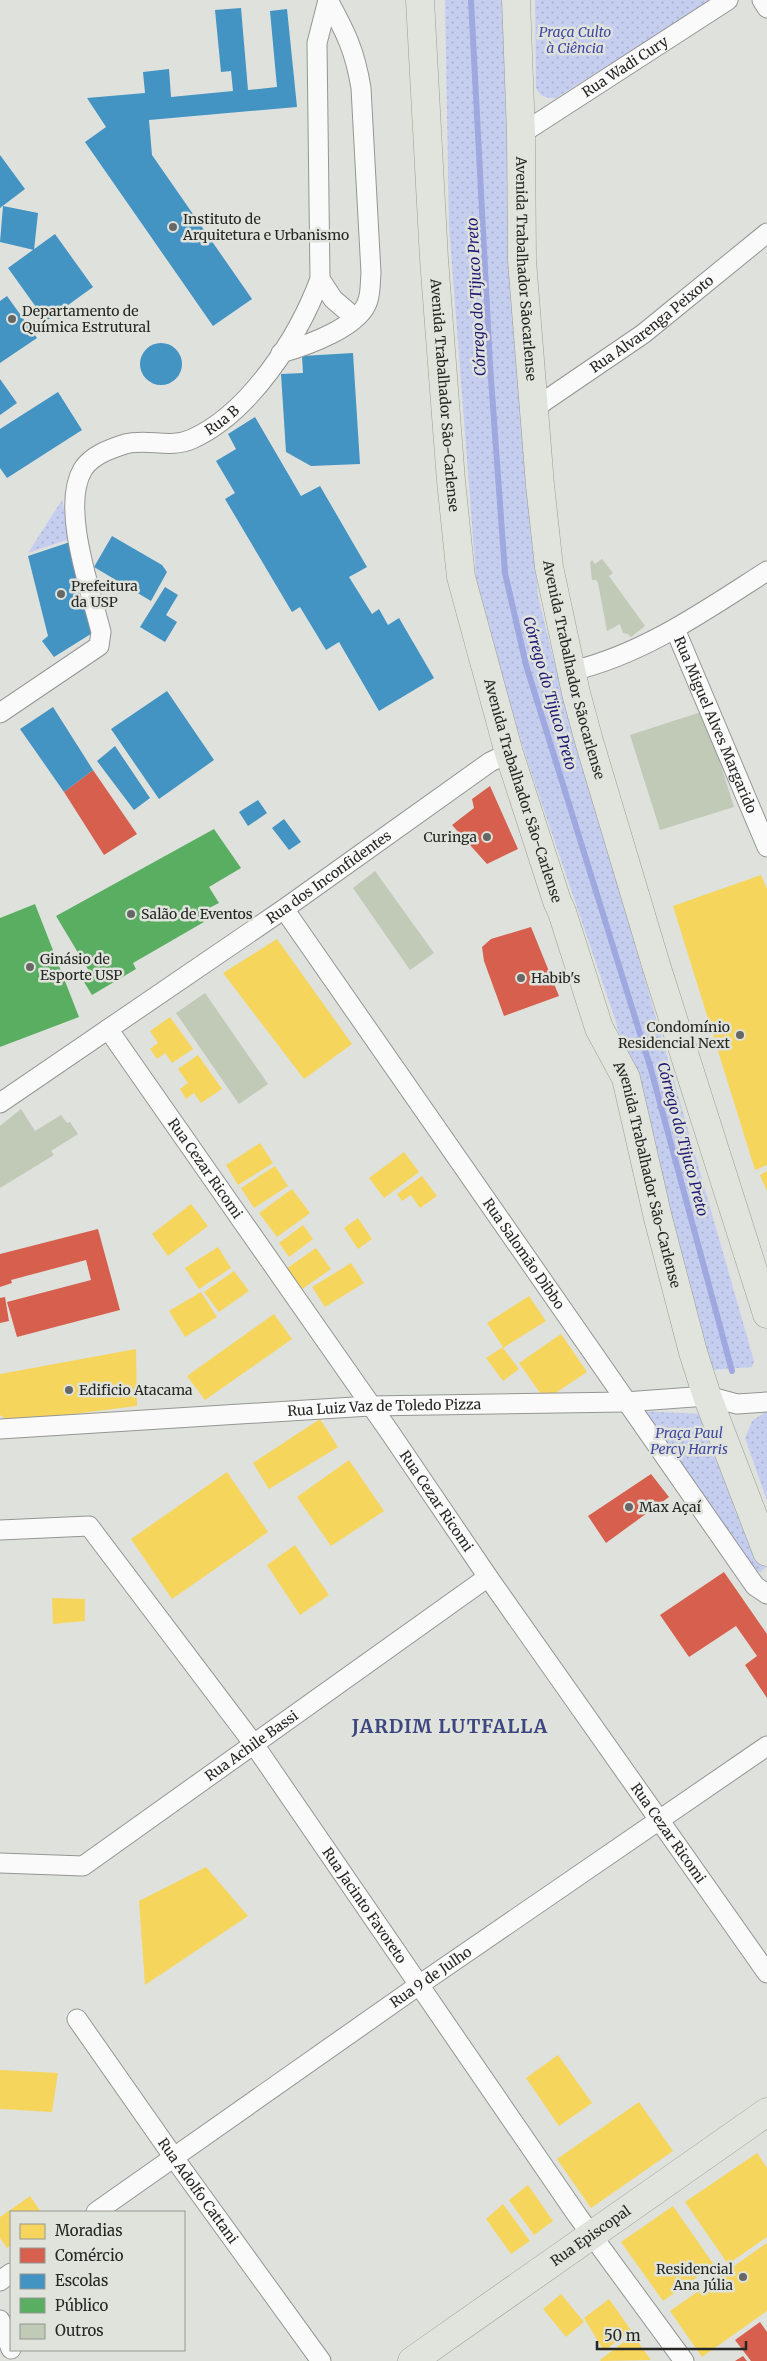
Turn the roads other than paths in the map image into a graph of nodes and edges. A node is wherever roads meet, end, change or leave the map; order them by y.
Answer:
1 (328, 0) edge
2 (406, 0) edge
3 (420, 0) edge
4 (516, 0) edge
5 (728, 0) edge
6 (762, 0) edge
7 (767, 8) edge
8 (423, 34) junction
9 (521, 134) junction
10 (767, 233) edge
11 (320, 279) junction
12 (355, 318) junction
13 (281, 353) junction
14 (533, 409) junction
15 (767, 571) edge
16 (675, 628) junction
17 (572, 670) junction
18 (0, 713) edge
19 (508, 753) junction
20 (767, 847) edge
21 (284, 909) junction
22 (108, 1029) junction
23 (0, 1103) edge
24 (767, 1314) edge
25 (707, 1396) junction
26 (625, 1402) junction
27 (767, 1402) edge
28 (370, 1406) junction
29 (0, 1429) edge
30 (0, 1530) edge
31 (767, 1552) edge
32 (488, 1578) junction
33 (767, 1594) edge
34 (253, 1743) junction
35 (767, 1746) edge
36 (660, 1820) junction
37 (0, 1863) edge
38 (767, 1973) edge
39 (419, 1985) junction
40 (77, 2019) dead end
41 (767, 2112) edge
42 (174, 2157) junction
43 (97, 2211) edge
44 (592, 2234) junction
45 (0, 2320) edge
46 (10, 2346) edge
47 (321, 2361) edge
48 (412, 2361) edge
49 (684, 2361) edge

1 - 11 street, Rua B
1 - 12 street
2 - 8 main road
3 - 8 main road, Avenida Trabalhador São-Carlense
4 - 9 main road, Avenida Trabalhador Sãocarlense
5 - 9 street, Rua Wadi Cury
6 - 7 street
8 - 19 main road, Avenida Trabalhador São-Carlense
9 - 14 main road, Avenida Trabalhador Sãocarlense
10 - 14 street, Rua Alvarenga Peixoto
11 - 12 street
11 - 13 street, Rua B
12 - 13 street
13 - 18 street, Rua B
14 - 17 main road, Avenida Trabalhador Sãocarlense
15 - 16 street
16 - 17 street
16 - 20 street, Rua Miguel Alves Margarido
17 - 24 main road, Avenida Trabalhador Sãocarlense
19 - 21 street, Rua dos Inconfidentes
19 - 25 main road, Avenida Trabalhador São-Carlense
21 - 22 street, Rua dos Inconfidentes
21 - 26 street, Rua Salomão Dibbo
22 - 23 street, Rua dos Inconfidentes
22 - 28 street, Rua Cezar Ricomi
25 - 26 street, Rua Luiz Vaz de Toledo Pizza
25 - 27 street, Rua Luiz Vaz de Toledo Pizza
25 - 31 main road, Avenida Trabalhador São-Carlense
26 - 28 street, Rua Luiz Vaz de Toledo Pizza
26 - 33 street, Rua Salomão Dibbo
28 - 29 street, Rua Luiz Vaz de Toledo Pizza
28 - 32 street, Rua Cezar Ricomi
30 - 34 street, Rua Jacinto Favoreto
32 - 34 street, Rua Achile Bassi
32 - 36 street, Rua Cezar Ricomi
34 - 37 street, Rua Achile Bassi
34 - 39 street, Rua Jacinto Favoreto
35 - 36 street, Rua 9 de Julho
36 - 38 street, Rua Cezar Ricomi
36 - 39 street, Rua 9 de Julho
39 - 42 street, Rua 9 de Julho
39 - 44 street, Rua Jacinto Favoreto
40 - 42 street, Rua Adolfo Cattani
41 - 44 main road, Rua Episcopal
42 - 43 street, Rua 9 de Julho
42 - 47 street, Rua Adolfo Cattani
44 - 48 main road, Rua Episcopal
44 - 49 street, Rua Jacinto Favoreto
45 - 46 street

